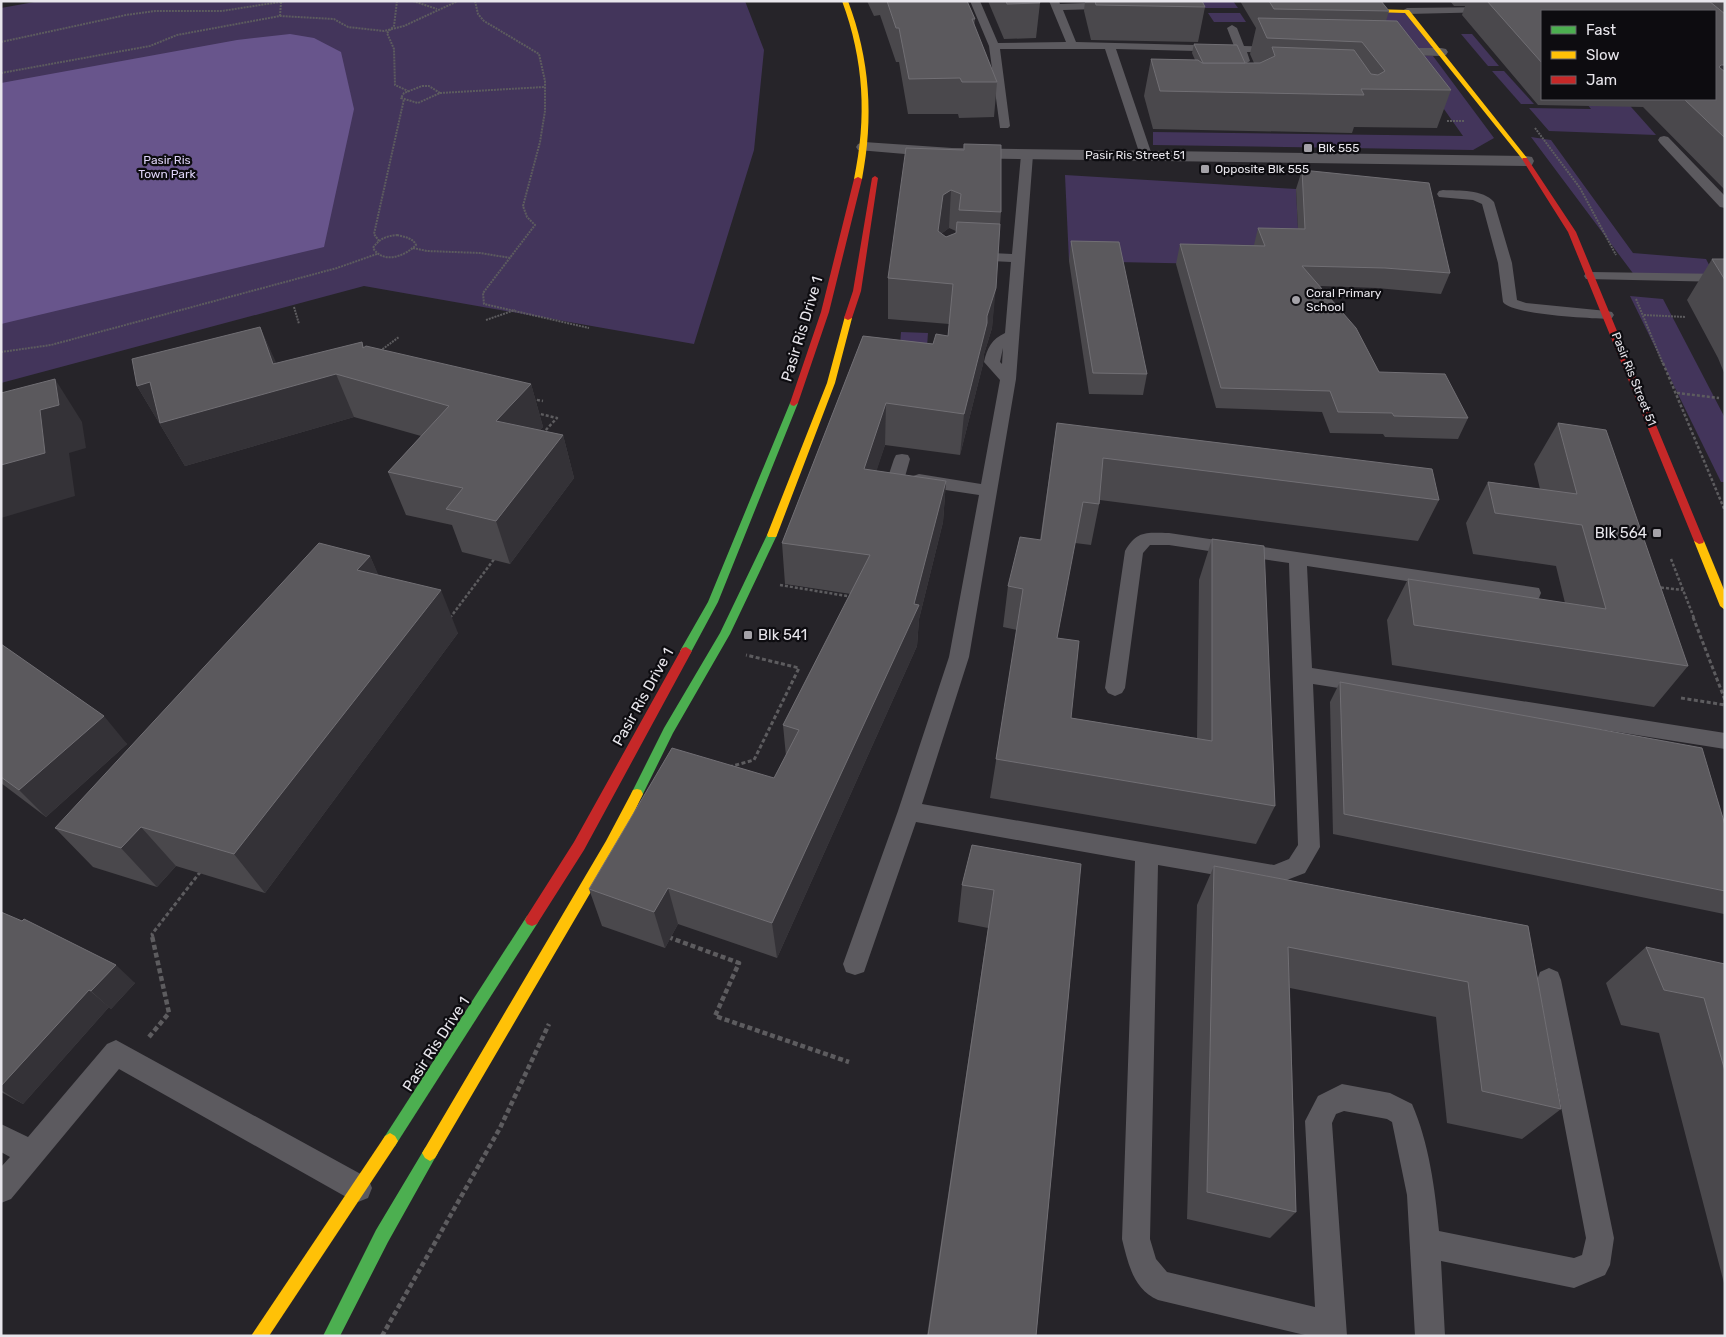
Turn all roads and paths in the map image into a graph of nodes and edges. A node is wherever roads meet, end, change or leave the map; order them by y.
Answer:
1 (286, 1) edge
2 (398, 1) edge
3 (413, 1) edge
4 (458, 1) edge
5 (475, 1) edge
6 (844, 1) edge
7 (854, 1) edge
8 (975, 1) edge
9 (281, 2) edge
10 (1055, 4) edge
11 (1136, 6) edge
12 (438, 10) junction
13 (1481, 10) junction
14 (1504, 10) edge
15 (1407, 11) junction
16 (1376, 15) edge
17 (280, 16) junction
18 (1490, 20) dead end
19 (1232, 28) dead end
20 (389, 30) junction
21 (1, 42) edge
22 (1072, 45) junction
23 (994, 46) junction
24 (1110, 47) junction
25 (1240, 50) junction
26 (1288, 50) edge
27 (1441, 52) junction
28 (1250, 72) edge
29 (1, 73) edge
30 (544, 87) junction
31 (408, 91) junction
32 (440, 93) junction
33 (404, 99) junction
34 (878, 103) dead end
35 (1004, 126) dead end
36 (1664, 140) dead end
37 (875, 145) junction
38 (1027, 155) junction
39 (1146, 155) junction
40 (1526, 162) junction
41 (1704, 182) junction
42 (1725, 182) edge
43 (1443, 194) dead end
44 (1725, 204) edge
45 (379, 241) junction
46 (413, 248) junction
47 (377, 254) junction
48 (956, 255) edge
49 (511, 258) junction
50 (1019, 258) junction
51 (1591, 276) junction
52 (1725, 278) edge
53 (294, 307) dead end
54 (516, 310) junction
55 (1607, 315) junction
56 (1644, 315) dead end
57 (1686, 317) dead end
58 (486, 320) dead end
59 (299, 324) dead end
60 (589, 328) dead end
61 (399, 336) dead end
62 (1, 352) edge
63 (378, 353) edge
64 (1676, 392) dead end
65 (527, 398) dead end
66 (1719, 398) dead end
67 (543, 401) dead end
68 (529, 412) edge
69 (538, 438) edge
70 (902, 460) edge
71 (898, 477) junction
72 (988, 491) junction
73 (887, 505) edge
74 (492, 554) edge
75 (1670, 556) dead end
76 (1298, 560) junction
77 (1648, 586) edge
78 (1683, 590) junction
79 (776, 593) dead end
80 (1532, 593) dead end
81 (854, 605) edge
82 (1725, 606) edge
83 (447, 621) dead end
84 (750, 646) dead end
85 (1301, 674) junction
86 (1115, 688) dead end
87 (1681, 698) edge
88 (1725, 700) edge
89 (1725, 704) edge
90 (1725, 741) edge
91 (727, 767) edge
92 (909, 811) junction
93 (1148, 854) junction
94 (204, 867) edge
95 (662, 935) edge
96 (855, 964) dead end
97 (1549, 980) dead end
98 (169, 1013) dead end
99 (553, 1015) dead end
100 (849, 1062) dead end
101 (1, 1138) edge
102 (32, 1153) junction
103 (358, 1188) junction
104 (1, 1189) edge
105 (1426, 1243) junction
106 (1331, 1331) edge
107 (259, 1336) edge
108 (332, 1336) edge
109 (382, 1336) edge
110 (1430, 1336) edge

1 - 9 path
2 - 20 path
3 - 12 path
4 - 12 path
5 - 30 path
6 - 37 main road, Pasir Ris Drive 1
7 - 34 main road
8 - 23 lane
9 - 17 path
9 - 21 path
10 - 11 lane
10 - 22 lane
12 - 20 path
13 - 14 lane
13 - 15 lane
13 - 18 lane
15 - 16 main road
15 - 27 main road, Pasir Ris Street 51
16 - 27 street
17 - 20 path
17 - 29 path
19 - 25 lane
20 - 31 path
22 - 23 lane
22 - 24 lane
23 - 35 lane
24 - 25 lane
24 - 39 lane
25 - 26 lane
25 - 28 lane
27 - 40 main road, Pasir Ris Street 51
30 - 32 path
30 - 49 path
31 - 32 path
31 - 33 path
32 - 33 path
33 - 45 path
36 - 41 lane
37 - 38 street, Pasir Ris Street 51
37 - 103 main road, Pasir Ris Drive 1
37 - 108 main road, Pasir Ris Drive 1
38 - 39 street, Pasir Ris Street 51
38 - 50 lane
39 - 40 street, Pasir Ris Street 51
40 - 51 main road, Pasir Ris Street 51
41 - 42 lane
41 - 44 lane
43 - 55 lane
45 - 46 path
45 - 47 path
46 - 47 path
46 - 49 path
47 - 62 path
48 - 50 lane
49 - 54 path
50 - 72 lane
51 - 52 lane
51 - 55 main road, Pasir Ris Street 51
53 - 59 path
54 - 58 path
54 - 60 path
55 - 82 main road, Pasir Ris Street 51
56 - 57 path
61 - 63 path
64 - 66 path
65 - 67 path
68 - 69 path
70 - 71 lane
71 - 72 lane
71 - 73 lane
72 - 92 lane
74 - 83 path
75 - 78 path
76 - 80 lane
76 - 85 lane
76 - 86 lane
77 - 78 path
78 - 88 path
79 - 81 path
84 - 91 path
85 - 90 lane
85 - 93 lane
87 - 89 path
92 - 93 lane
92 - 96 lane
93 - 106 lane
94 - 98 path
95 - 100 path
97 - 105 lane
99 - 109 path
101 - 102 lane
102 - 103 lane
102 - 104 lane
103 - 107 main road, Pasir Ris Drive 1
105 - 106 lane
105 - 110 lane

